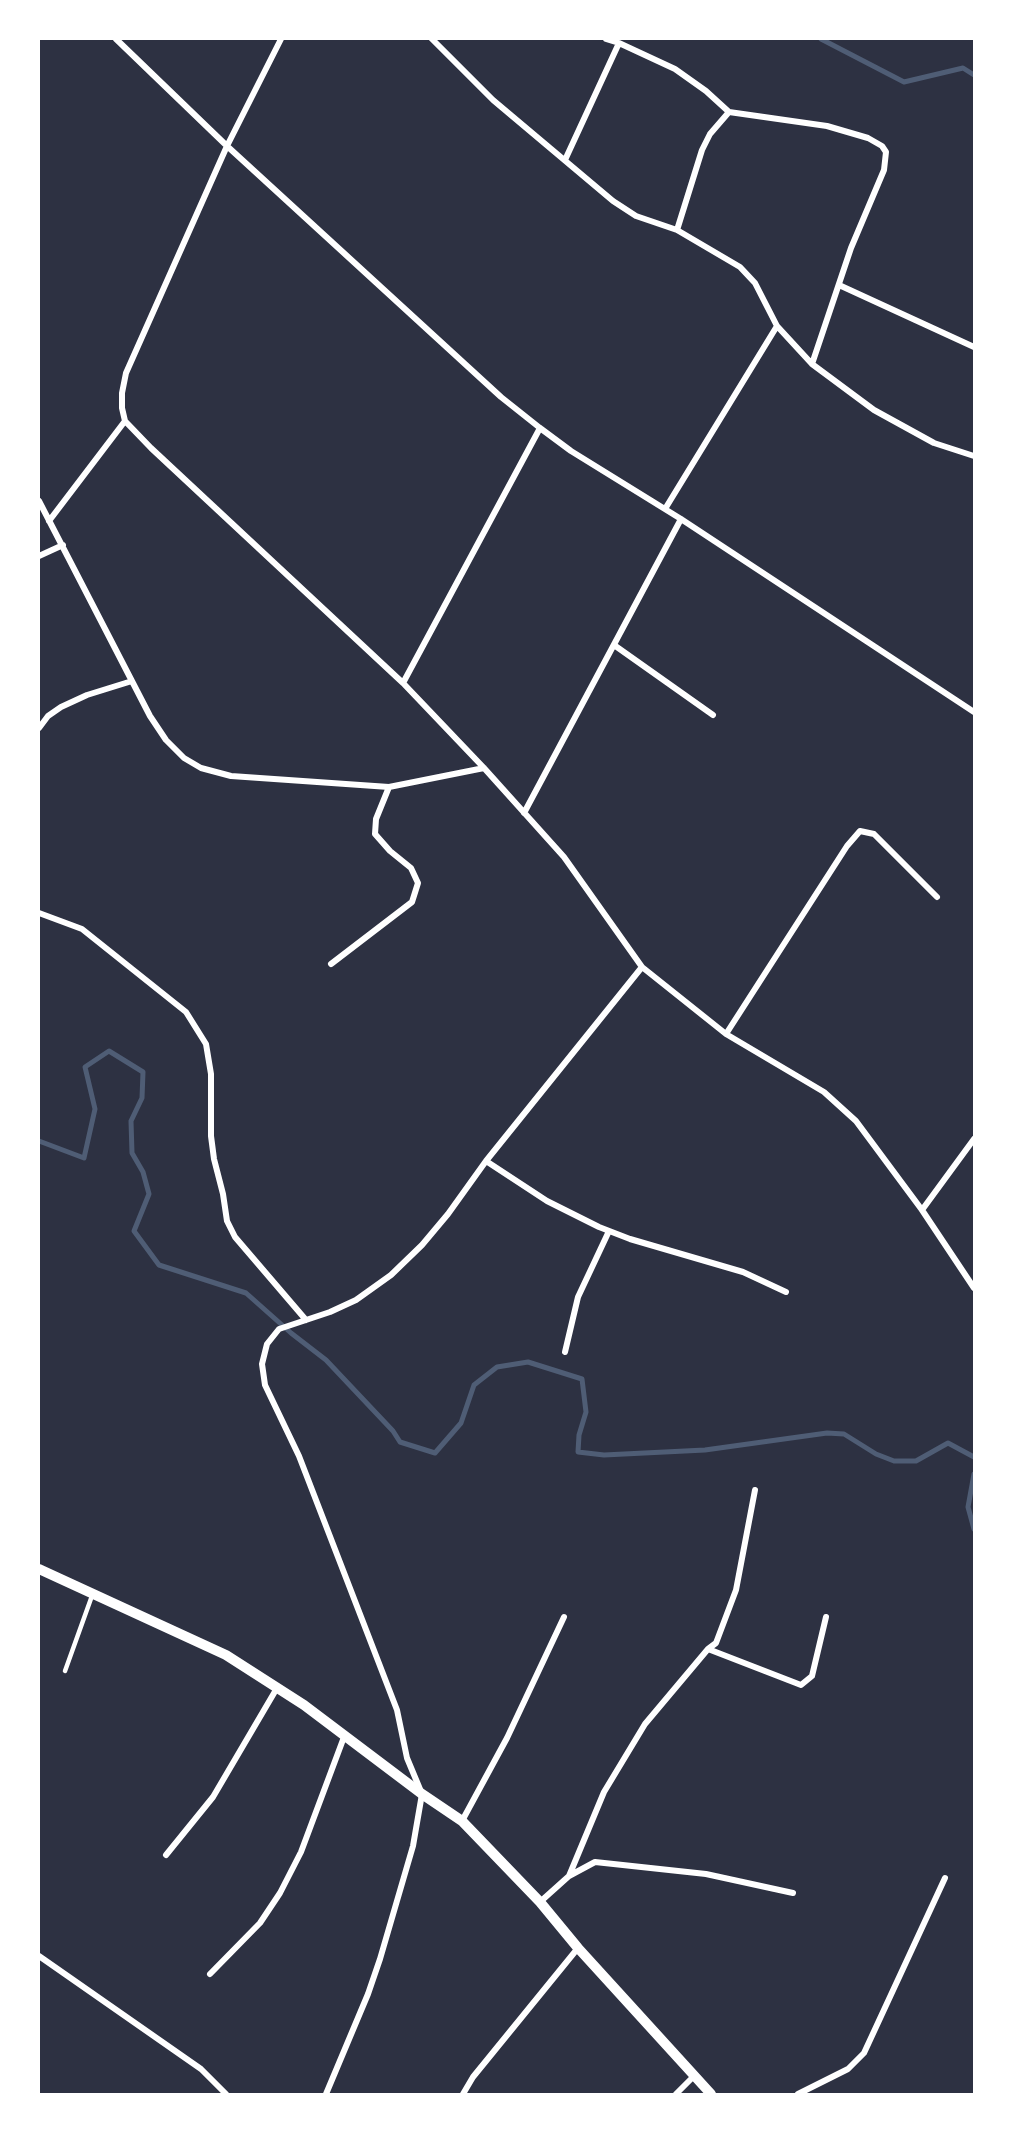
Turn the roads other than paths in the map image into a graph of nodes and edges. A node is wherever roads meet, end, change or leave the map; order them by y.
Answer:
1 (116, 39) edge
2 (281, 39) edge
3 (432, 39) edge
4 (606, 39) edge
5 (619, 43) junction
6 (729, 112) junction
7 (227, 146) junction
8 (565, 160) junction
9 (677, 230) junction
10 (839, 285) junction
11 (777, 326) junction
12 (974, 347) edge
13 (812, 364) junction
14 (125, 421) junction
15 (540, 428) junction
16 (974, 456) edge
17 (39, 501) edge
18 (664, 509) junction
19 (681, 519) junction
20 (49, 521) junction
21 (63, 545) junction
22 (39, 556) edge
23 (614, 645) junction
24 (132, 681) junction
25 (403, 683) junction
26 (974, 712) edge
27 (713, 715) dead end
28 (39, 728) edge
29 (484, 768) junction
30 (389, 787) junction
31 (524, 813) junction
32 (937, 897) dead end
33 (39, 913) edge
34 (331, 964) dead end
35 (642, 967) junction
36 (726, 1034) junction
37 (974, 1139) edge
38 (486, 1161) junction
39 (922, 1210) junction
40 (609, 1232) junction
41 (974, 1288) edge
42 (786, 1292) dead end
43 (306, 1320) junction
44 (565, 1352) dead end
45 (755, 1490) dead end
46 (39, 1569) edge
47 (93, 1593) junction
48 (564, 1617) dead end
49 (826, 1617) dead end
50 (708, 1649) junction
51 (65, 1671) dead end
52 (278, 1689) junction
53 (344, 1737) junction
54 (422, 1794) junction
55 (462, 1821) junction
56 (166, 1855) dead end
57 (569, 1876) junction
58 (945, 1878) dead end
59 (793, 1893) dead end
60 (540, 1902) junction
61 (578, 1948) junction
62 (39, 1956) edge
63 (210, 1974) dead end
64 (694, 2076) junction
65 (226, 2094) edge
66 (326, 2094) edge
67 (463, 2094) edge
68 (675, 2094) edge
69 (711, 2094) edge
70 (798, 2094) edge

1 - 7 street
2 - 7 street
3 - 8 street
4 - 5 street
5 - 6 street
5 - 8 street
6 - 9 street
6 - 10 street
7 - 14 street
7 - 15 street
8 - 9 street
9 - 11 street
10 - 12 street
10 - 13 street
11 - 13 street
11 - 18 street
13 - 16 street
14 - 20 street
14 - 25 street
15 - 18 street
15 - 25 street
17 - 20 street
18 - 19 street
19 - 23 street
19 - 26 street
20 - 21 street
21 - 22 street
21 - 24 street
23 - 27 street
23 - 31 street
24 - 28 street
24 - 30 street
25 - 29 street
29 - 30 street
29 - 31 street
30 - 34 street
31 - 35 street
32 - 36 street
33 - 43 street
35 - 36 street
35 - 38 street
36 - 39 street
37 - 39 street
38 - 40 street
38 - 43 street
39 - 41 street
40 - 42 street
40 - 44 street
43 - 54 street
45 - 50 street
46 - 47 street
47 - 51 lane
47 - 52 street
48 - 55 street
49 - 50 street
50 - 57 street
52 - 53 street
52 - 56 street
53 - 54 street
53 - 63 street
54 - 55 street
54 - 66 street
55 - 60 street
57 - 59 street
57 - 60 street
58 - 70 street
60 - 61 street
61 - 64 street
61 - 67 street
62 - 65 street
64 - 68 street
64 - 69 street

